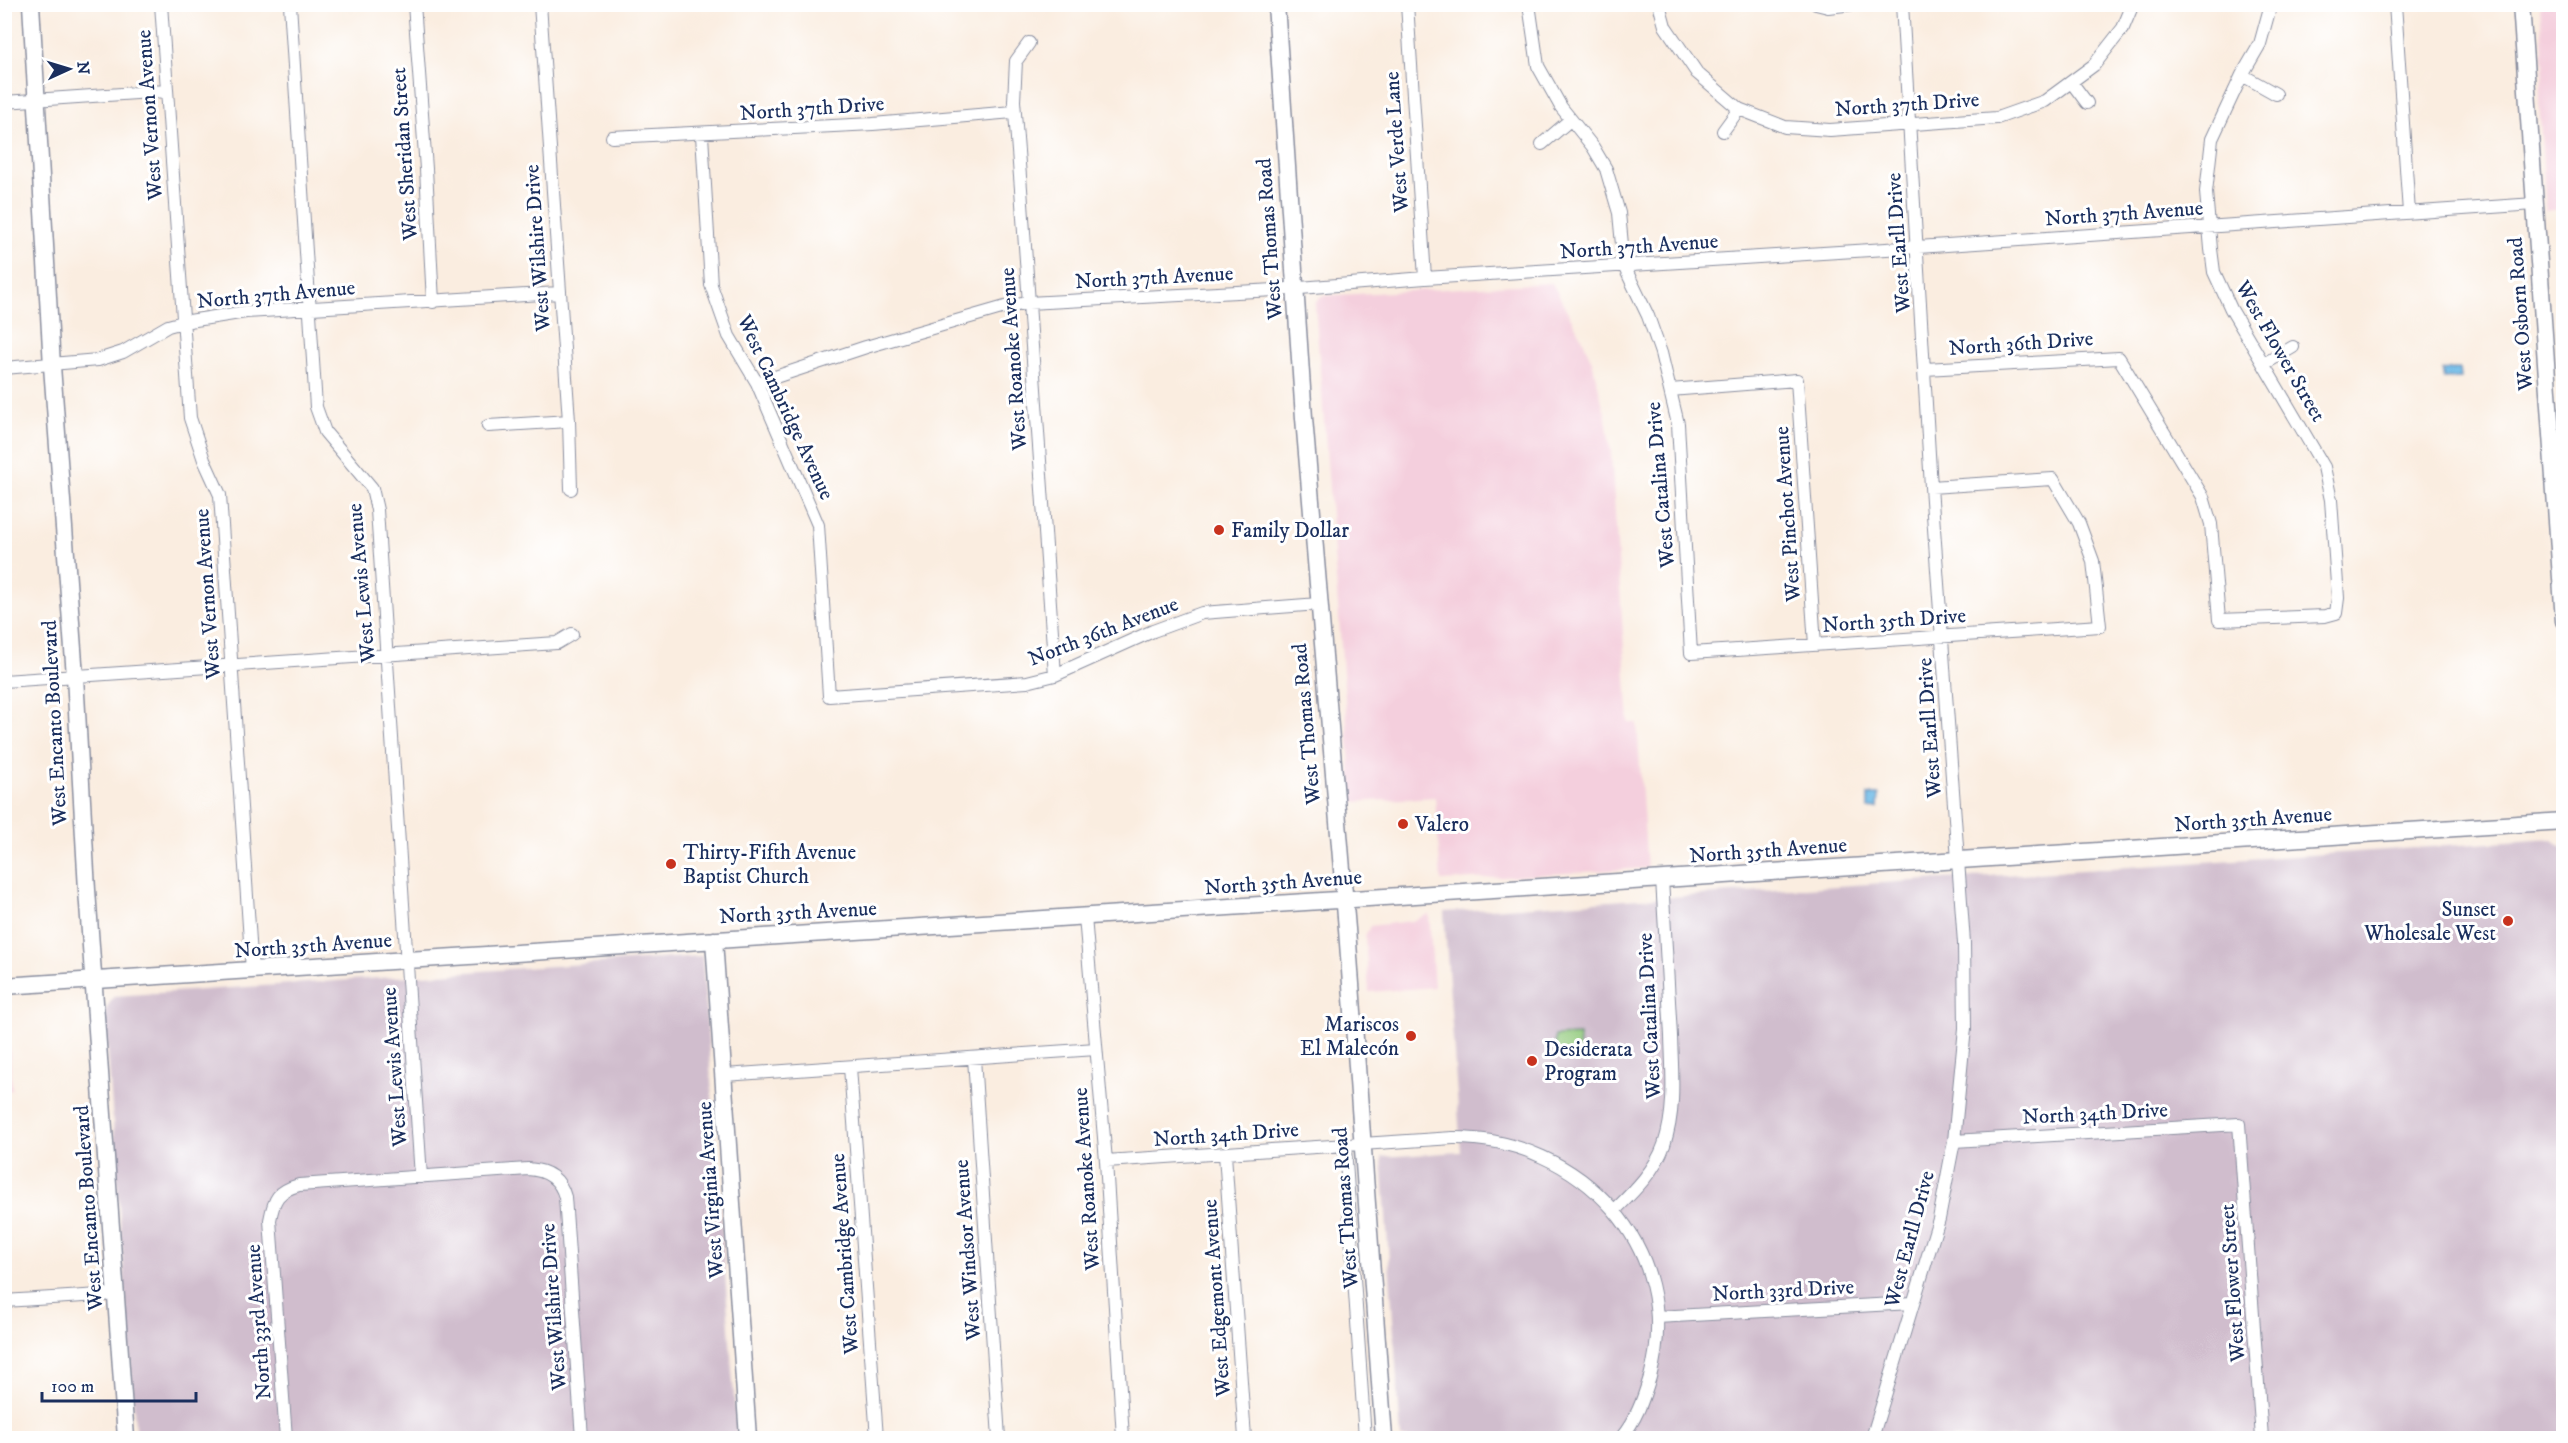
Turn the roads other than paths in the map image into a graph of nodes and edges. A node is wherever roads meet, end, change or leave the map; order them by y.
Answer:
1 (31, 4) edge
2 (161, 4) edge
3 (290, 4) edge
4 (414, 4) edge
5 (540, 4) edge
6 (1276, 4) edge
7 (1407, 4) edge
8 (1529, 4) edge
9 (1659, 4) edge
10 (1816, 4) edge
11 (1853, 4) edge
12 (1902, 4) edge
13 (2133, 4) edge
14 (2271, 4) edge
15 (2395, 4) edge
16 (2521, 4) edge
17 (1029, 43) dead end
18 (2242, 75) junction
19 (2072, 83) junction
20 (166, 91) junction
21 (2276, 94) dead end
22 (38, 100) junction
23 (4, 102) edge
24 (2087, 102) dead end
25 (1739, 109) junction
26 (1014, 112) junction
27 (1570, 120) junction
28 (1909, 124) junction
29 (1723, 131) dead end
30 (702, 135) junction
31 (612, 137) dead end
32 (1542, 144) dead end
33 (2535, 204) junction
34 (2409, 213) junction
35 (2210, 227) junction
36 (1918, 247) junction
37 (1624, 266) junction
38 (1425, 278) junction
39 (1295, 289) junction
40 (559, 293) junction
41 (433, 302) junction
42 (1028, 303) junction
43 (309, 309) junction
44 (183, 322) junction
45 (2293, 347) dead end
46 (2264, 363) junction
47 (52, 366) junction
48 (4, 368) edge
49 (1925, 369) junction
50 (757, 383) junction
51 (1670, 390) junction
52 (570, 421) junction
53 (488, 426) dead end
54 (1931, 487) junction
55 (571, 489) dead end
56 (1319, 604) junction
57 (2336, 613) joint
58 (2564, 621) edge
59 (572, 634) dead end
60 (1943, 636) junction
61 (1815, 645) junction
62 (1691, 653) joint
63 (387, 654) junction
64 (230, 664) junction
65 (1055, 675) junction
66 (75, 676) junction
67 (4, 681) edge
68 (829, 696) joint
69 (2564, 821) edge
70 (1957, 861) junction
71 (1662, 879) junction
72 (1344, 900) junction
73 (1085, 917) junction
74 (714, 940) junction
75 (406, 961) junction
76 (252, 971) junction
77 (94, 980) junction
78 (4, 986) edge
79 (1096, 1050) junction
80 (974, 1058) junction
81 (850, 1067) junction
82 (725, 1076) junction
83 (2239, 1124) joint
84 (1954, 1142) junction
85 (1363, 1146) junction
86 (1345, 1147) junction
87 (1225, 1154) junction
88 (1106, 1161) junction
89 (421, 1177) junction
90 (1614, 1211) junction
91 (116, 1294) junction
92 (4, 1301) edge
93 (1912, 1302) junction
94 (1657, 1317) junction
95 (126, 1438) edge
96 (286, 1438) edge
97 (582, 1438) edge
98 (748, 1438) edge
99 (877, 1438) edge
100 (999, 1438) edge
101 (1123, 1438) edge
102 (1245, 1438) edge
103 (1365, 1438) edge
104 (1384, 1438) edge
105 (1621, 1438) edge
106 (1872, 1438) edge
107 (2262, 1438) edge

1 - 22 main road, West Encanto Boulevard
2 - 20 street, West Vernon Avenue
3 - 43 street, West Lewis Avenue
4 - 41 street, West Sheridan Street
5 - 40 street, West Wilshire Drive
6 - 39 main road, West Thomas Road
7 - 38 street, West Verde Lane
8 - 27 street, West Catalina Drive
9 - 25 street, North 37th Drive
10 - 11 street
12 - 28 street, West Earll Drive
13 - 19 street, North 37th Drive
14 - 18 street, West Flower Street
15 - 34 street
16 - 33 main road, West Osborn Road
17 - 26 street, West Roanoke Avenue
18 - 21 street
18 - 35 street, West Flower Street
19 - 24 street
19 - 28 street, North 37th Drive
20 - 22 street
20 - 44 street, West Vernon Avenue
22 - 23 street
22 - 47 main road, West Encanto Boulevard
25 - 28 street, North 37th Drive
25 - 29 street
26 - 30 street, North 37th Drive
26 - 42 street, West Roanoke Avenue
27 - 32 street
27 - 37 street, West Catalina Drive
28 - 36 street, West Earll Drive
30 - 31 street, North 37th Drive
30 - 50 street, West Cambridge Avenue
33 - 34 street, North 37th Avenue
33 - 58 main road, West Osborn Road
34 - 35 street, North 37th Avenue
35 - 36 street, North 37th Avenue
35 - 46 street, West Flower Street
36 - 37 street, North 37th Avenue
36 - 49 street, West Earll Drive
37 - 38 street, North 37th Avenue
37 - 51 street, West Catalina Drive
38 - 39 street, North 37th Avenue
39 - 42 street, North 37th Avenue
39 - 56 main road, West Thomas Road
40 - 41 street, North 37th Avenue
40 - 52 street, West Wilshire Drive
41 - 43 street, North 37th Avenue
42 - 50 street, North 37th Avenue
42 - 65 street, West Roanoke Avenue
43 - 44 street, North 37th Avenue
43 - 63 street, West Lewis Avenue
44 - 47 street, North 37th Avenue
44 - 64 street, West Vernon Avenue
45 - 46 street
46 - 57 street, West Flower Street
47 - 48 street, North 37th Avenue
47 - 66 main road, West Encanto Boulevard
49 - 54 street, West Earll Drive
49 - 57 street, North 36th Drive
50 - 68 street, West Cambridge Avenue
51 - 61 street, West Pinchot Avenue
51 - 62 street, West Catalina Drive
52 - 53 street
52 - 55 street, West Wilshire Drive
54 - 60 street, West Earll Drive
54 - 60 street, North 35th Drive
56 - 65 street, North 36th Avenue
56 - 72 main road, West Thomas Road
59 - 63 street
60 - 61 street, North 35th Drive
60 - 70 street, West Earll Drive
61 - 62 street, North 35th Drive
63 - 64 street
63 - 75 street, West Lewis Avenue
64 - 66 street
64 - 76 street, West Vernon Avenue
65 - 68 street, North 36th Avenue
66 - 67 street
66 - 77 main road, West Encanto Boulevard
69 - 70 main road, North 35th Avenue
70 - 71 main road, North 35th Avenue
70 - 84 street, West Earll Drive
71 - 72 main road, North 35th Avenue
71 - 90 street, West Catalina Drive
72 - 73 main road, North 35th Avenue
72 - 85 main road, West Thomas Road
73 - 74 main road, North 35th Avenue
73 - 79 street, West Roanoke Avenue
74 - 75 main road, North 35th Avenue
74 - 82 main road, West Virginia Avenue
75 - 76 main road, North 35th Avenue
75 - 89 street, West Lewis Avenue
76 - 77 main road, North 35th Avenue
77 - 78 main road, North 35th Avenue
77 - 91 main road, West Encanto Boulevard
79 - 80 street
79 - 88 street, West Roanoke Avenue
80 - 81 street
80 - 100 street, West Windsor Avenue
81 - 82 street
81 - 99 street, West Cambridge Avenue
82 - 98 main road, West Virginia Avenue
83 - 84 street, North 34th Drive
83 - 107 street, West Flower Street
84 - 93 street, West Earll Drive
85 - 86 street, North 34th Drive
85 - 90 street, North 34th Drive
85 - 104 main road, West Thomas Road
86 - 87 street, North 34th Drive
86 - 103 street, West Thomas Road
87 - 88 street, North 34th Drive
87 - 102 street, West Edgemont Avenue
88 - 101 street, West Roanoke Avenue
89 - 96 street, North 33rd Avenue
89 - 97 street, West Wilshire Drive
90 - 94 street
91 - 92 street
91 - 95 main road, West Encanto Boulevard
93 - 94 street, North 33rd Drive
93 - 106 street, West Earll Drive
94 - 105 street

